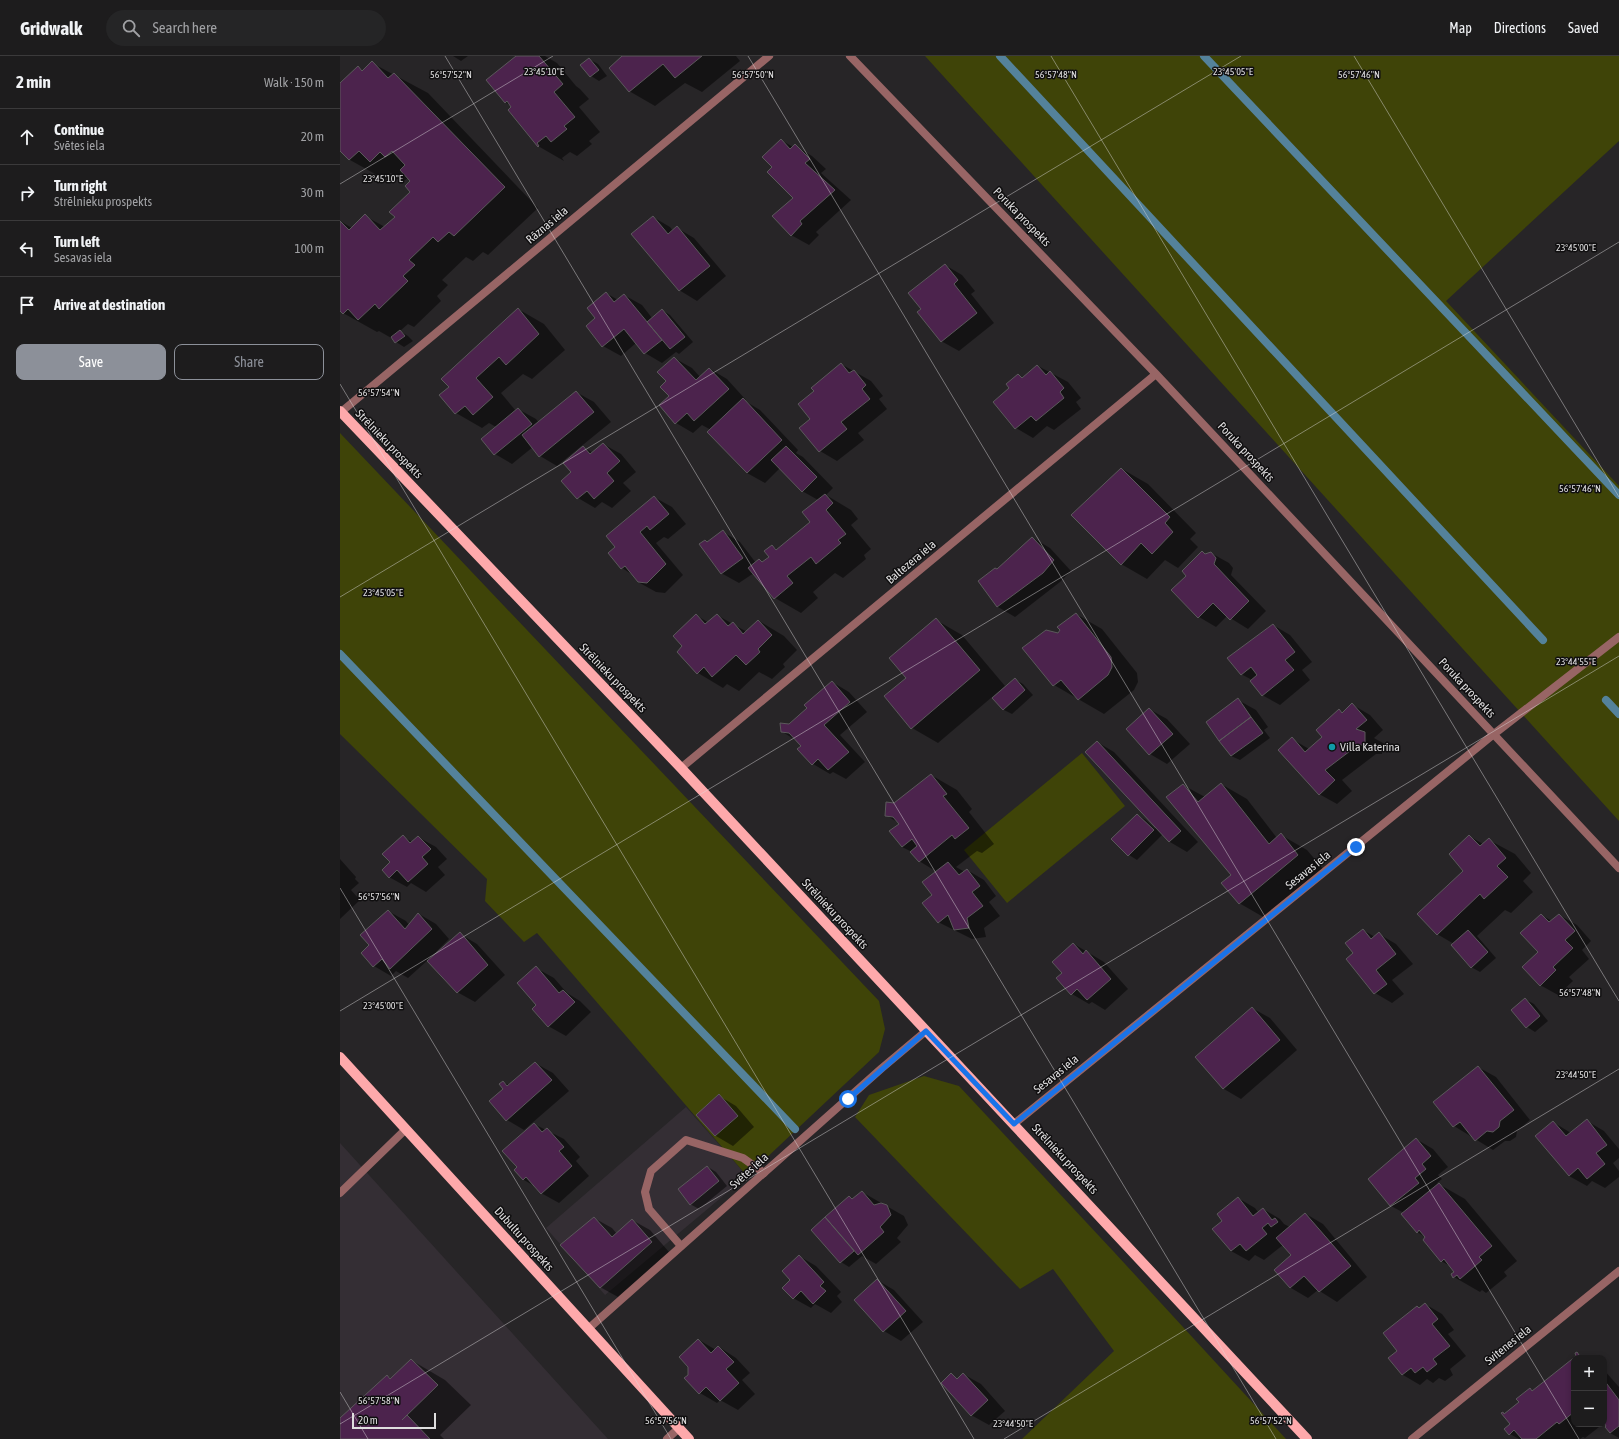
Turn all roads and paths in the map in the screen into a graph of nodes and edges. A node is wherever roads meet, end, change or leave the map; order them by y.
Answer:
1 (768, 56) edge
2 (850, 56) edge
3 (1156, 374) junction
4 (341, 411) edge
5 (1619, 637) edge
6 (1494, 734) junction
7 (681, 768) junction
8 (1619, 868) edge
9 (926, 1031) junction
10 (340, 1057) edge
11 (1014, 1124) junction
12 (406, 1129) junction
13 (764, 1173) junction
14 (340, 1193) edge
15 (681, 1246) junction
16 (1619, 1270) edge
17 (588, 1329) junction
18 (679, 1428) junction
19 (667, 1439) edge
20 (689, 1439) edge
21 (1307, 1439) edge
22 (1412, 1439) edge

1 - 4 street, Rāznas iela
2 - 3 street, Poruka prospekts
3 - 6 street, Poruka prospekts
3 - 7 street, Baltezera iela
4 - 7 main road, Strēlnieku prospekts
5 - 6 street, Sesavas iela
6 - 8 street, Poruka prospekts
6 - 11 street, Sesavas iela
7 - 9 main road, Strēlnieku prospekts
9 - 11 main road, Strēlnieku prospekts
9 - 13 street, Svētes iela
10 - 12 main road, Dubultu prospekts
11 - 21 main road, Strēlnieku prospekts
12 - 14 street
12 - 17 main road, Dubultu prospekts
13 - 15 street, Svētes iela
13 - 15 street
15 - 17 street, Svētes iela
16 - 22 street, Svitenes iela
17 - 18 main road, Dubultu prospekts
18 - 19 street
18 - 20 main road, Dubultu prospekts

